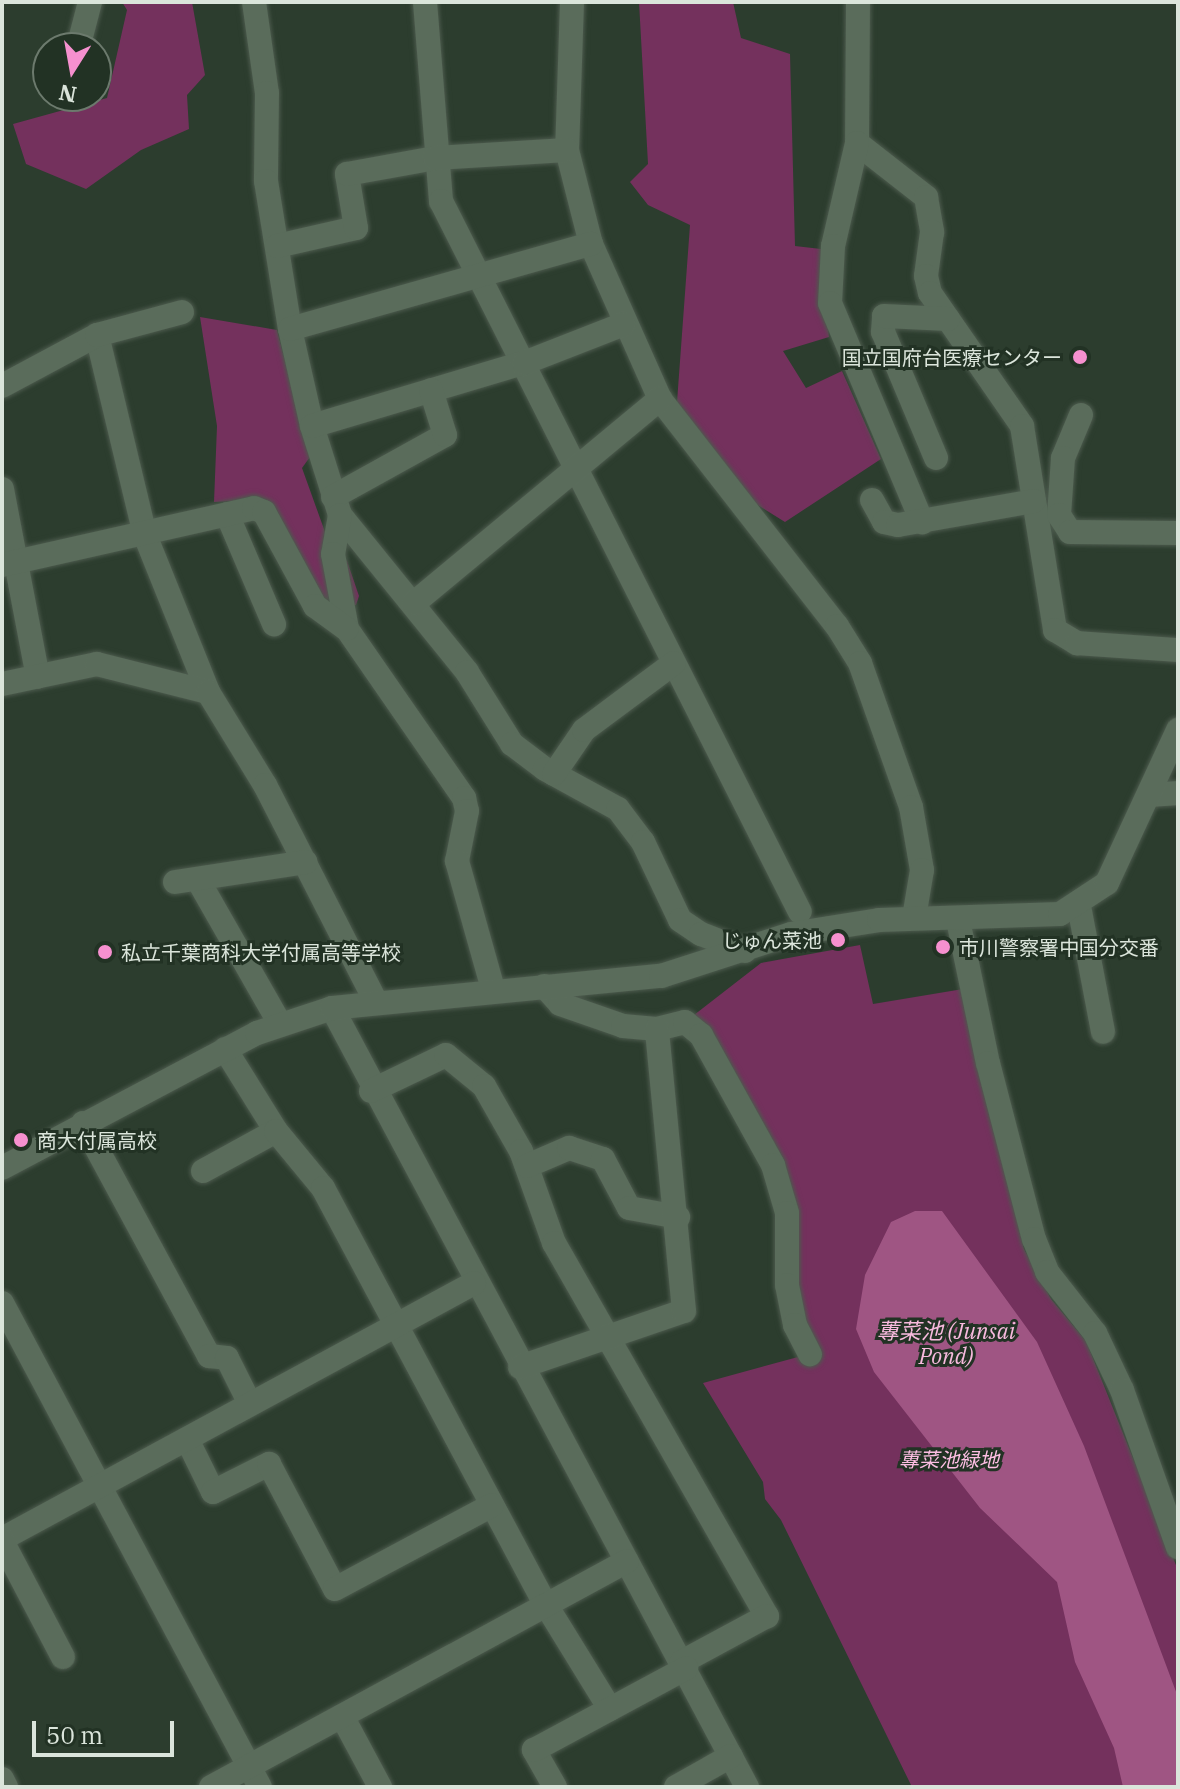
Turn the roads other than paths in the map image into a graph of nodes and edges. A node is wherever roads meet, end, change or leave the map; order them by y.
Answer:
1 (90, 2) edge
2 (254, 2) edge
3 (425, 2) edge
4 (572, 2) edge
5 (858, 2) edge
6 (82, 32) edge
7 (857, 143) junction
8 (567, 150) junction
9 (435, 158) junction
10 (591, 244) junction
11 (277, 246) junction
12 (478, 272) junction
13 (182, 312) dead end
14 (948, 319) junction
15 (624, 324) junction
16 (290, 329) junction
17 (97, 335) junction
18 (524, 363) junction
19 (2, 386) edge
20 (431, 390) junction
21 (660, 399) junction
22 (1081, 415) dead end
23 (312, 426) junction
24 (936, 458) dead end
25 (574, 466) junction
26 (2, 489) edge
27 (872, 500) dead end
28 (1034, 501) junction
29 (337, 506) junction
30 (227, 514) junction
31 (922, 522) junction
32 (1178, 533) edge
33 (145, 535) junction
34 (10, 563) edge
35 (414, 603) junction
36 (274, 624) dead end
37 (347, 629) junction
38 (1178, 650) edge
39 (674, 663) junction
40 (38, 677) junction
41 (2, 684) edge
42 (208, 692) junction
43 (1178, 730) edge
44 (554, 774) junction
45 (1178, 793) edge
46 (1150, 795) junction
47 (305, 862) junction
48 (1079, 906) junction
49 (800, 912) dead end
50 (914, 918) junction
51 (958, 920) junction
52 (745, 951) junction
53 (544, 986) junction
54 (493, 989) junction
55 (375, 1000) junction
56 (332, 1008) junction
57 (280, 1024) junction
58 (657, 1029) junction
59 (1103, 1032) dead end
60 (225, 1049) junction
61 (371, 1091) junction
62 (83, 1123) junction
63 (276, 1131) junction
64 (527, 1166) junction
65 (2, 1168) edge
66 (203, 1171) dead end
67 (678, 1217) junction
68 (474, 1283) junction
69 (2, 1303) edge
70 (399, 1323) junction
71 (607, 1338) junction
72 (810, 1354) dead end
73 (520, 1367) junction
74 (250, 1404) junction
75 (187, 1439) junction
76 (100, 1486) junction
77 (492, 1505) junction
78 (2, 1540) edge
79 (1178, 1547) edge
80 (627, 1561) junction
81 (546, 1605) junction
82 (63, 1657) dead end
83 (684, 1665) junction
84 (610, 1709) junction
85 (342, 1716) junction
86 (731, 1756) junction
87 (255, 1777) edge
88 (2, 1779) edge
89 (6, 1787) edge
90 (211, 1787) edge
91 (380, 1787) edge
92 (555, 1787) edge
93 (676, 1787) edge
94 (747, 1787) edge

1 - 6 street
2 - 11 street
3 - 9 street
4 - 8 street
5 - 7 street
7 - 14 street
7 - 31 street
8 - 9 street
8 - 10 street
9 - 11 street
9 - 12 street
10 - 12 street
10 - 15 street
11 - 16 street
12 - 16 street
12 - 18 street
13 - 17 street
14 - 24 street
14 - 28 street
15 - 18 street
15 - 21 street
16 - 23 street
17 - 19 street
17 - 33 street
18 - 20 street
18 - 25 street
20 - 23 street
20 - 29 street
21 - 25 street
21 - 50 street
22 - 32 street
23 - 29 street
25 - 35 street
25 - 39 street
26 - 34 street
27 - 31 street
28 - 31 street
28 - 38 street
29 - 35 street
29 - 37 street
30 - 33 street
30 - 36 street
30 - 37 street
33 - 34 street
33 - 42 street
34 - 40 street
35 - 44 street
37 - 54 street
39 - 44 street
39 - 49 street
40 - 41 street
40 - 42 street
42 - 47 street
43 - 46 street
44 - 52 street
45 - 46 street
46 - 48 street
47 - 55 street
47 - 57 street
48 - 51 street
48 - 59 street
50 - 51 street
50 - 52 street
51 - 79 street
52 - 53 street
53 - 54 street
53 - 58 street
54 - 55 street
55 - 56 street
56 - 57 street
56 - 61 street
57 - 60 street
58 - 67 street
58 - 72 street
60 - 62 street
60 - 63 street
61 - 64 street
61 - 68 street
62 - 65 street
62 - 74 street
63 - 66 street
63 - 70 street
64 - 67 street
64 - 71 street
67 - 71 street
68 - 70 street
68 - 73 street
69 - 76 street
70 - 74 street
70 - 77 street
71 - 73 street
71 - 83 street
73 - 80 street
74 - 75 street
75 - 76 street
75 - 77 street
76 - 78 street
76 - 87 street
77 - 81 street
78 - 82 street
80 - 81 street
80 - 83 street
81 - 84 street
81 - 85 street
83 - 84 street
83 - 86 street
84 - 92 street
85 - 87 street
85 - 91 street
86 - 93 street
86 - 94 street
87 - 90 street
88 - 89 street

